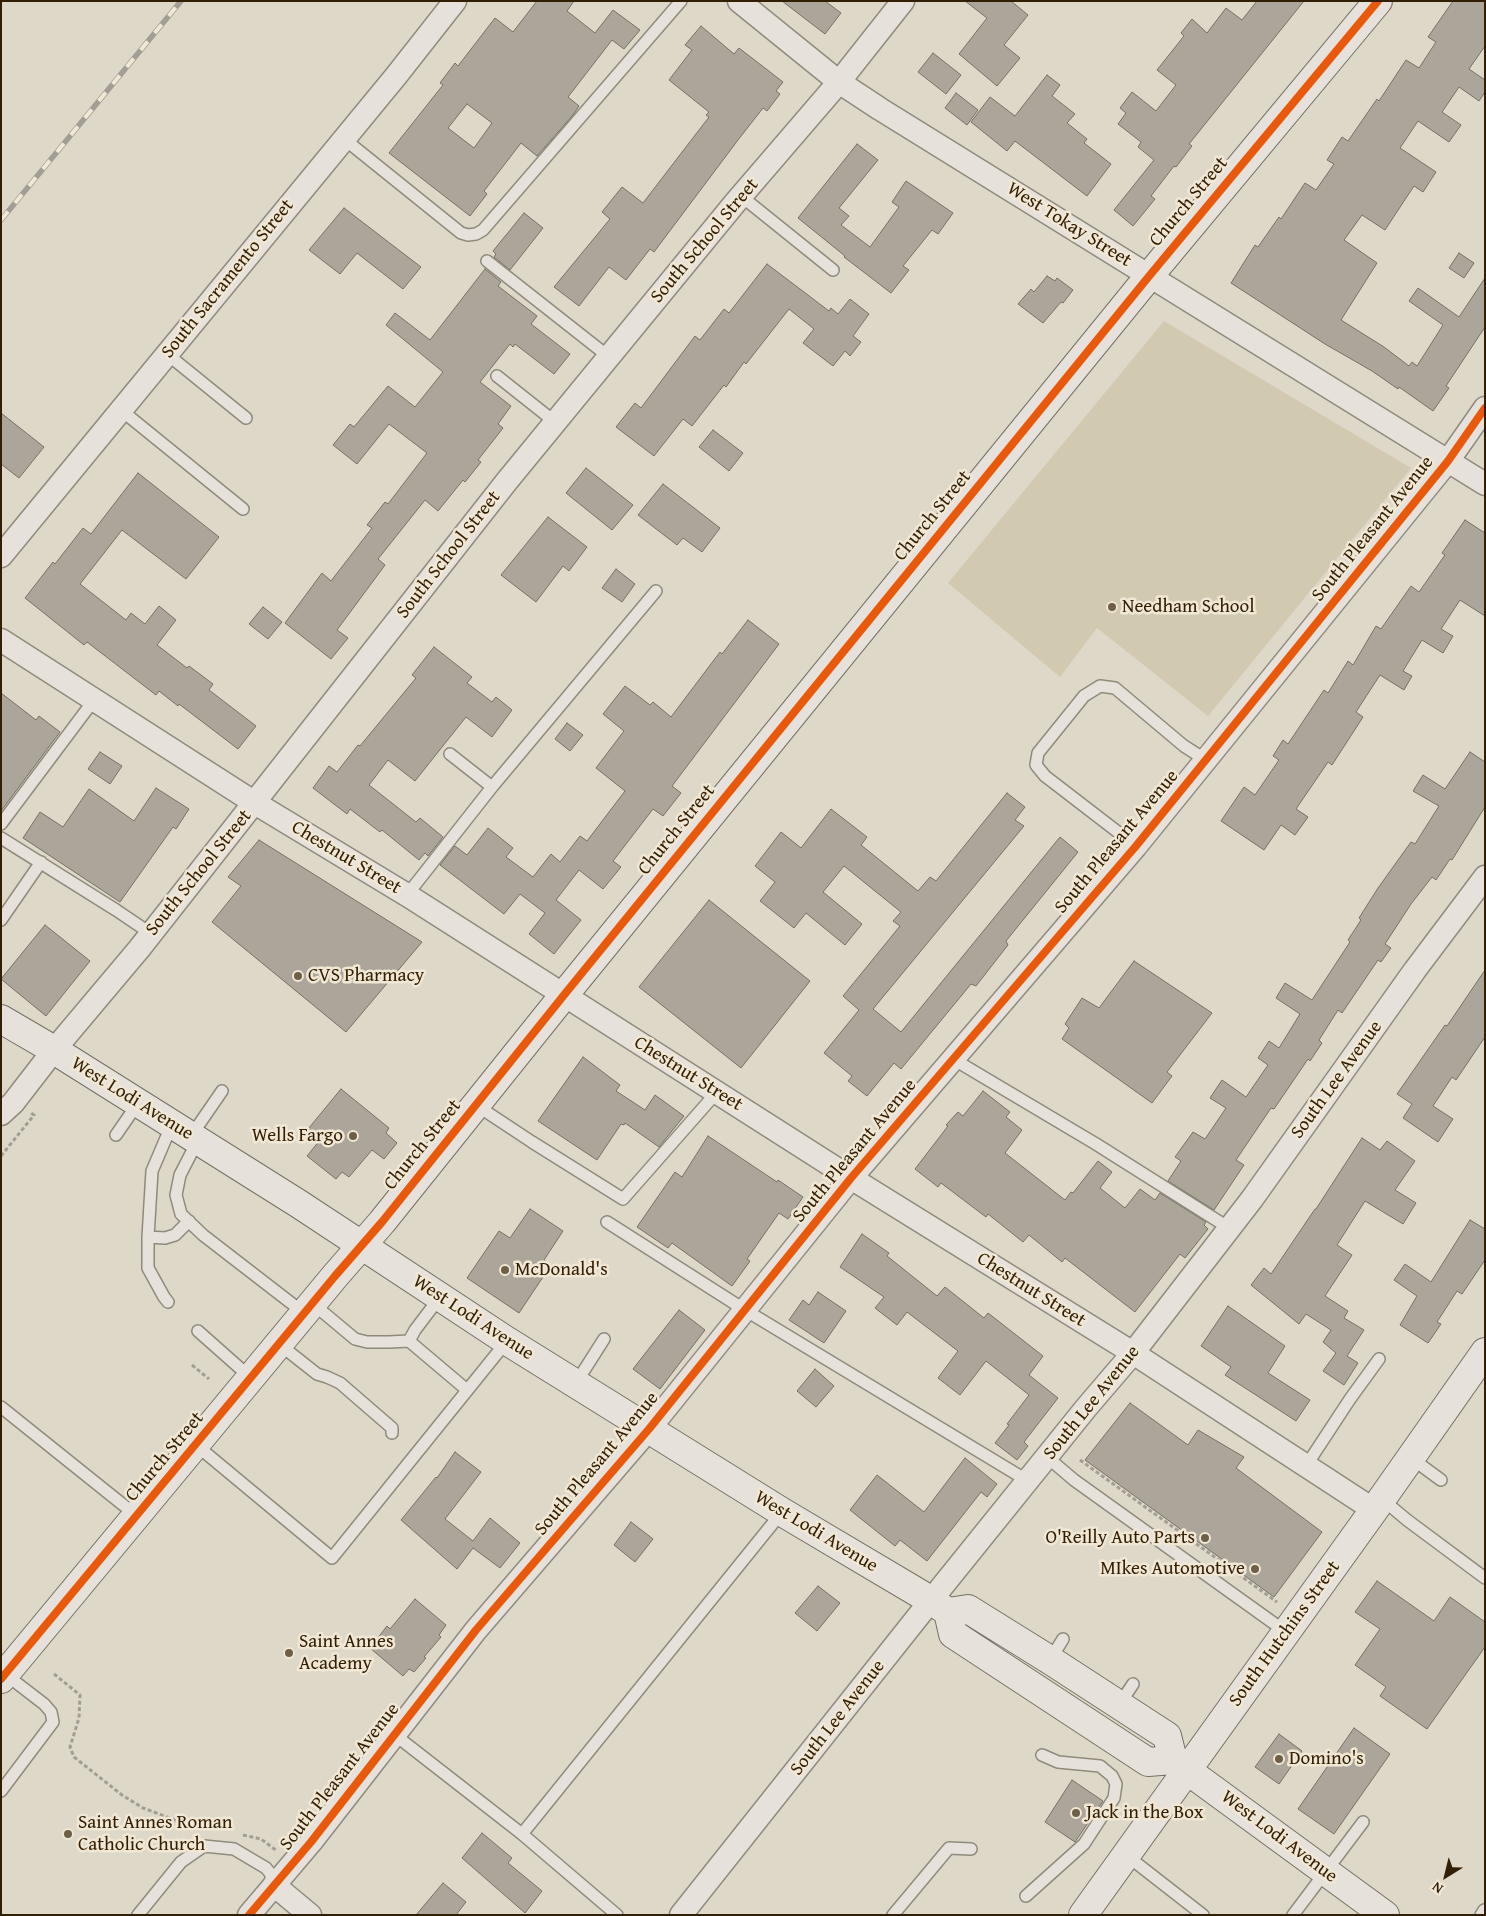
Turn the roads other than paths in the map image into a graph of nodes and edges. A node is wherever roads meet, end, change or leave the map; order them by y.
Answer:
1 (455, 1) edge
2 (681, 1) edge
3 (740, 1) edge
4 (903, 1) edge
5 (1378, 1) edge
6 (839, 82) junction
7 (344, 138) junction
8 (741, 196) junction
9 (487, 261) dead end
10 (833, 270) dead end
11 (1150, 275) junction
12 (167, 354) junction
13 (609, 357) junction
14 (496, 376) dead end
15 (1485, 408) edge
16 (121, 410) junction
17 (246, 418) dead end
18 (555, 422) junction
19 (1448, 462) junction
20 (1485, 484) edge
21 (243, 509) dead end
22 (1, 556) edge
23 (656, 591) dead end
24 (1, 640) edge
25 (94, 700) junction
26 (450, 754) dead end
27 (1206, 760) junction
28 (492, 787) junction
29 (256, 802) junction
30 (1, 824) edge
31 (1, 838) edge
32 (1136, 846) junction
33 (41, 862) junction
34 (1485, 877) edge
35 (407, 895) junction
36 (1, 920) edge
37 (150, 933) junction
38 (564, 995) junction
39 (1, 1019) edge
40 (54, 1050) junction
41 (953, 1059) junction
42 (222, 1091) dead end
43 (717, 1092) junction
44 (138, 1103) junction
45 (476, 1105) junction
46 (1, 1114) edge
47 (187, 1133) junction
48 (116, 1135) dead end
49 (852, 1178) junction
50 (189, 1221) junction
51 (607, 1222) dead end
52 (1229, 1228) junction
53 (148, 1237) junction
54 (362, 1245) junction
55 (440, 1297) junction
56 (168, 1302) dead end
57 (308, 1308) junction
58 (745, 1310) junction
59 (198, 1331) dead end
60 (604, 1339) dead end
61 (508, 1341) junction
62 (408, 1342) junction
63 (279, 1344) junction
64 (1485, 1352) edge
65 (1133, 1353) junction
66 (1379, 1359) dead end
67 (251, 1378) junction
68 (576, 1384) junction
69 (468, 1390) junction
70 (1, 1407) edge
71 (649, 1429) junction
72 (392, 1433) dead end
73 (196, 1446) junction
74 (1047, 1457) junction
75 (1410, 1458) junction
76 (1306, 1466) junction
77 (1441, 1480) dead end
78 (1028, 1481) junction
79 (1378, 1505) junction
80 (782, 1512) junction
81 (136, 1516) junction
82 (1485, 1578) edge
83 (940, 1607) junction
84 (1286, 1632) junction
85 (4, 1672) edge
86 (395, 1735) junction
87 (1042, 1755) dead end
88 (1181, 1764) junction
89 (1, 1791) edge
90 (1363, 1822) dead end
91 (522, 1834) junction
92 (971, 1849) dead end
93 (1126, 1855) junction
94 (1326, 1873) junction
95 (274, 1885) junction
96 (1026, 1896) dead end
97 (138, 1915) edge
98 (249, 1915) edge
99 (310, 1915) edge
100 (617, 1915) edge
101 (681, 1915) edge
102 (893, 1915) edge
103 (1083, 1915) edge
104 (1203, 1915) edge
105 (1293, 1915) edge
106 (1384, 1915) edge

1 - 7 street, South Sacramento Street
2 - 7 lane
3 - 6 street, West Tokay Street
4 - 6 street, South School Street
5 - 11 main road, Church Street
6 - 8 street, South School Street
6 - 11 street, West Tokay Street
7 - 12 street, South Sacramento Street
8 - 10 lane
8 - 13 street, South School Street
9 - 13 lane
11 - 19 street, West Tokay Street
11 - 38 main road, Church Street
12 - 16 street, South Sacramento Street
12 - 17 lane
13 - 18 street, South School Street
14 - 18 lane
15 - 19 street, South Pleasant Avenue
16 - 21 lane
16 - 22 street, South Sacramento Street
18 - 29 street, South School Street
19 - 20 street, West Tokay Street
19 - 27 street, South Pleasant Avenue
23 - 28 lane
24 - 25 street, Chestnut Street
25 - 29 street, Chestnut Street
25 - 30 lane
26 - 28 lane
27 - 32 street, South Pleasant Avenue
27 - 32 lane
28 - 35 lane
29 - 35 street, Chestnut Street
29 - 37 street, South School Street
31 - 33 lane
32 - 41 street, South Pleasant Avenue
33 - 36 lane
33 - 37 lane
34 - 52 street, South Lee Avenue
35 - 38 street, Chestnut Street
37 - 40 street, South School Street
38 - 43 street, Chestnut Street
38 - 45 main road, Church Street
39 - 40 main road, West Lodi Avenue
40 - 44 main road, West Lodi Avenue
40 - 46 street, South School Street
41 - 49 street, South Pleasant Avenue
41 - 52 lane
42 - 47 lane
43 - 45 lane
43 - 49 street, Chestnut Street
44 - 47 main road, West Lodi Avenue
44 - 48 lane
45 - 54 main road, Church Street
47 - 50 lane
47 - 53 lane
47 - 54 main road, West Lodi Avenue
49 - 58 street, South Pleasant Avenue
49 - 65 street, Chestnut Street
50 - 53 lane
50 - 57 lane
51 - 58 lane
52 - 65 street, South Lee Avenue
53 - 56 lane
54 - 55 main road, West Lodi Avenue
54 - 57 main road, Church Street
55 - 61 main road, West Lodi Avenue
55 - 62 lane
57 - 62 lane
57 - 63 main road, Church Street
58 - 71 street, South Pleasant Avenue
58 - 78 lane
59 - 67 lane
60 - 68 lane
61 - 68 main road, West Lodi Avenue
61 - 69 lane
62 - 69 lane
63 - 67 main road, Church Street
63 - 72 lane
64 - 75 main road, South Hutchins Street
65 - 74 street, South Lee Avenue
65 - 76 street, Chestnut Street
66 - 76 lane
67 - 73 main road, Church Street
68 - 71 main road, West Lodi Avenue
69 - 73 lane
70 - 81 lane
71 - 80 main road, West Lodi Avenue
71 - 86 street, South Pleasant Avenue
73 - 81 main road, Church Street
74 - 78 street, South Lee Avenue
74 - 84 lane
75 - 77 lane
75 - 79 main road, South Hutchins Street
76 - 79 street, Chestnut Street
78 - 83 street, South Lee Avenue
79 - 82 lane
79 - 84 main road, South Hutchins Street
80 - 83 main road, West Lodi Avenue
80 - 91 lane
81 - 85 main road, Church Street
83 - 88 main road
83 - 88 main road
83 - 101 street, South Lee Avenue
84 - 88 main road, South Hutchins Street
85 - 89 lane
86 - 91 lane
86 - 95 street, South Pleasant Avenue
87 - 96 lane
88 - 93 main road, South Hutchins Street
88 - 94 main road, West Lodi Avenue
90 - 94 lane
91 - 100 lane
92 - 102 lane
93 - 103 main road, South Hutchins Street
93 - 104 lane
94 - 105 lane
94 - 106 main road, West Lodi Avenue
95 - 97 lane
95 - 98 street, South Pleasant Avenue
95 - 99 street

